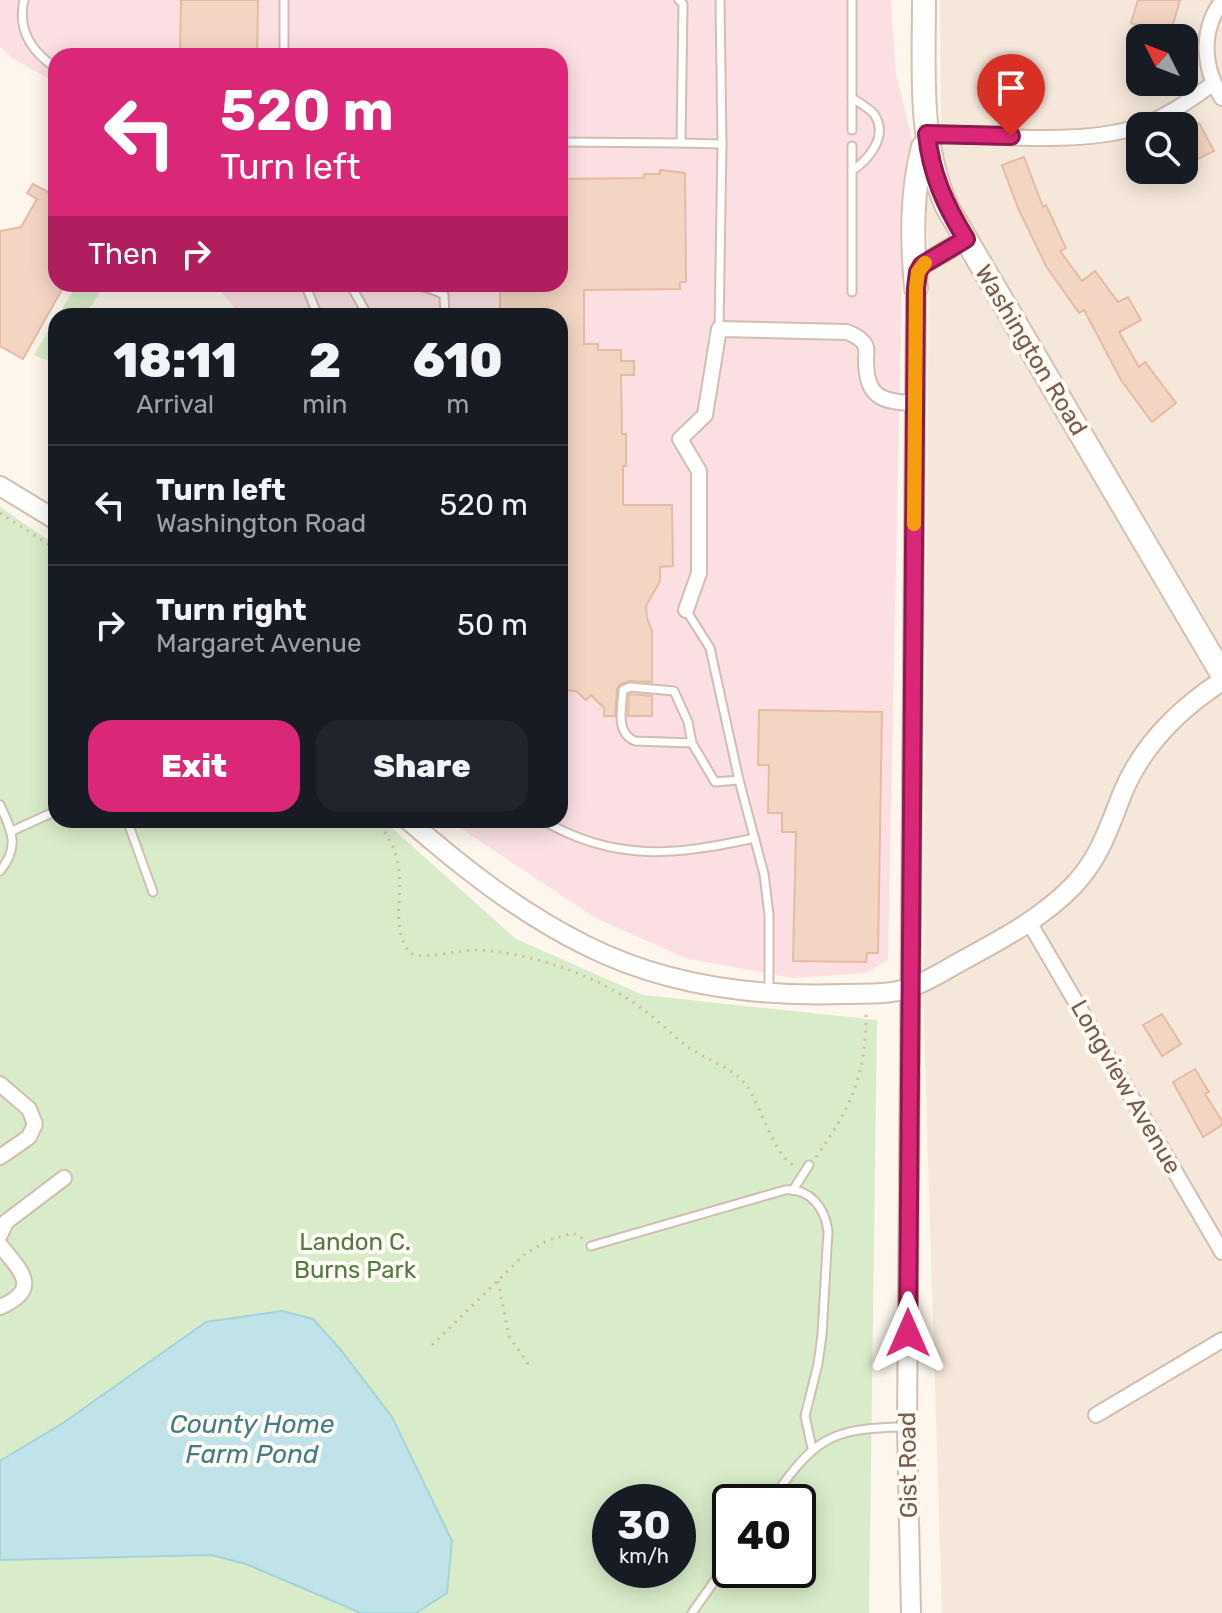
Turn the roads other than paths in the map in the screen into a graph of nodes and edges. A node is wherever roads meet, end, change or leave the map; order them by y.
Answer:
1 (24, 0) edge
2 (284, 0) edge
3 (679, 0) edge
4 (720, 0) edge
5 (852, 0) edge
6 (924, 0) edge
7 (1222, 1) edge
8 (284, 48) edge
9 (48, 61) edge
10 (1213, 84) junction
11 (852, 98) junction
12 (1222, 98) edge
13 (852, 130) dead end
14 (927, 134) junction
15 (568, 142) edge
16 (681, 143) junction
17 (722, 144) junction
18 (852, 146) dead end
19 (852, 171) junction
20 (966, 239) junction
21 (916, 288) junction
22 (852, 292) dead end
23 (719, 329) junction
24 (914, 403) junction
25 (0, 486) edge
26 (48, 515) edge
27 (686, 610) joint
28 (1222, 674) edge
29 (1222, 681) edge
30 (692, 743) junction
31 (739, 780) junction
32 (0, 805) edge
33 (48, 815) edge
34 (130, 828) edge
35 (418, 828) edge
36 (557, 828) edge
37 (12, 831) junction
38 (755, 838) junction
39 (0, 871) edge
40 (153, 892) dead end
41 (1029, 922) junction
42 (910, 988) junction
43 (769, 993) junction
44 (0, 1084) edge
45 (0, 1157) edge
46 (809, 1165) road end
47 (64, 1178) dead end
48 (793, 1190) junction
49 (0, 1235) edge
50 (0, 1245) edge
51 (591, 1246) road end
52 (1222, 1252) edge
53 (0, 1307) edge
54 (1222, 1340) edge
55 (1096, 1415) dead end
56 (907, 1427) junction
57 (812, 1448) junction
58 (784, 1484) edge
59 (712, 1585) edge
60 (692, 1613) edge
61 (911, 1613) edge

1 - 9 lane
2 - 8 lane
3 - 16 lane
4 - 17 lane
5 - 11 lane
6 - 14 main road, Washington Road
7 - 10 street
10 - 12 street
10 - 14 street
11 - 13 lane
11 - 19 lane
14 - 20 main road, Washington Road
14 - 21 main road
15 - 16 lane
16 - 17 lane
17 - 23 lane
18 - 19 lane
19 - 22 lane
20 - 21 street
20 - 28 main road, Washington Road
21 - 24 street, Gist Road
23 - 24 street
23 - 27 street
24 - 42 street, Gist Road
25 - 26 street
27 - 31 lane
29 - 41 street
30 - 30 lane
30 - 31 lane
31 - 38 lane
32 - 37 lane
33 - 37 lane
34 - 40 lane
35 - 43 street
36 - 38 lane
37 - 39 lane
38 - 43 lane
41 - 42 street
41 - 52 street, Longview Avenue
42 - 43 street
42 - 56 street, Gist Road
44 - 45 street
46 - 48 lane
47 - 49 street
48 - 51 lane
48 - 57 lane
50 - 53 street
54 - 55 street
56 - 57 lane
56 - 61 street, Gist Road
57 - 58 lane
59 - 60 lane

